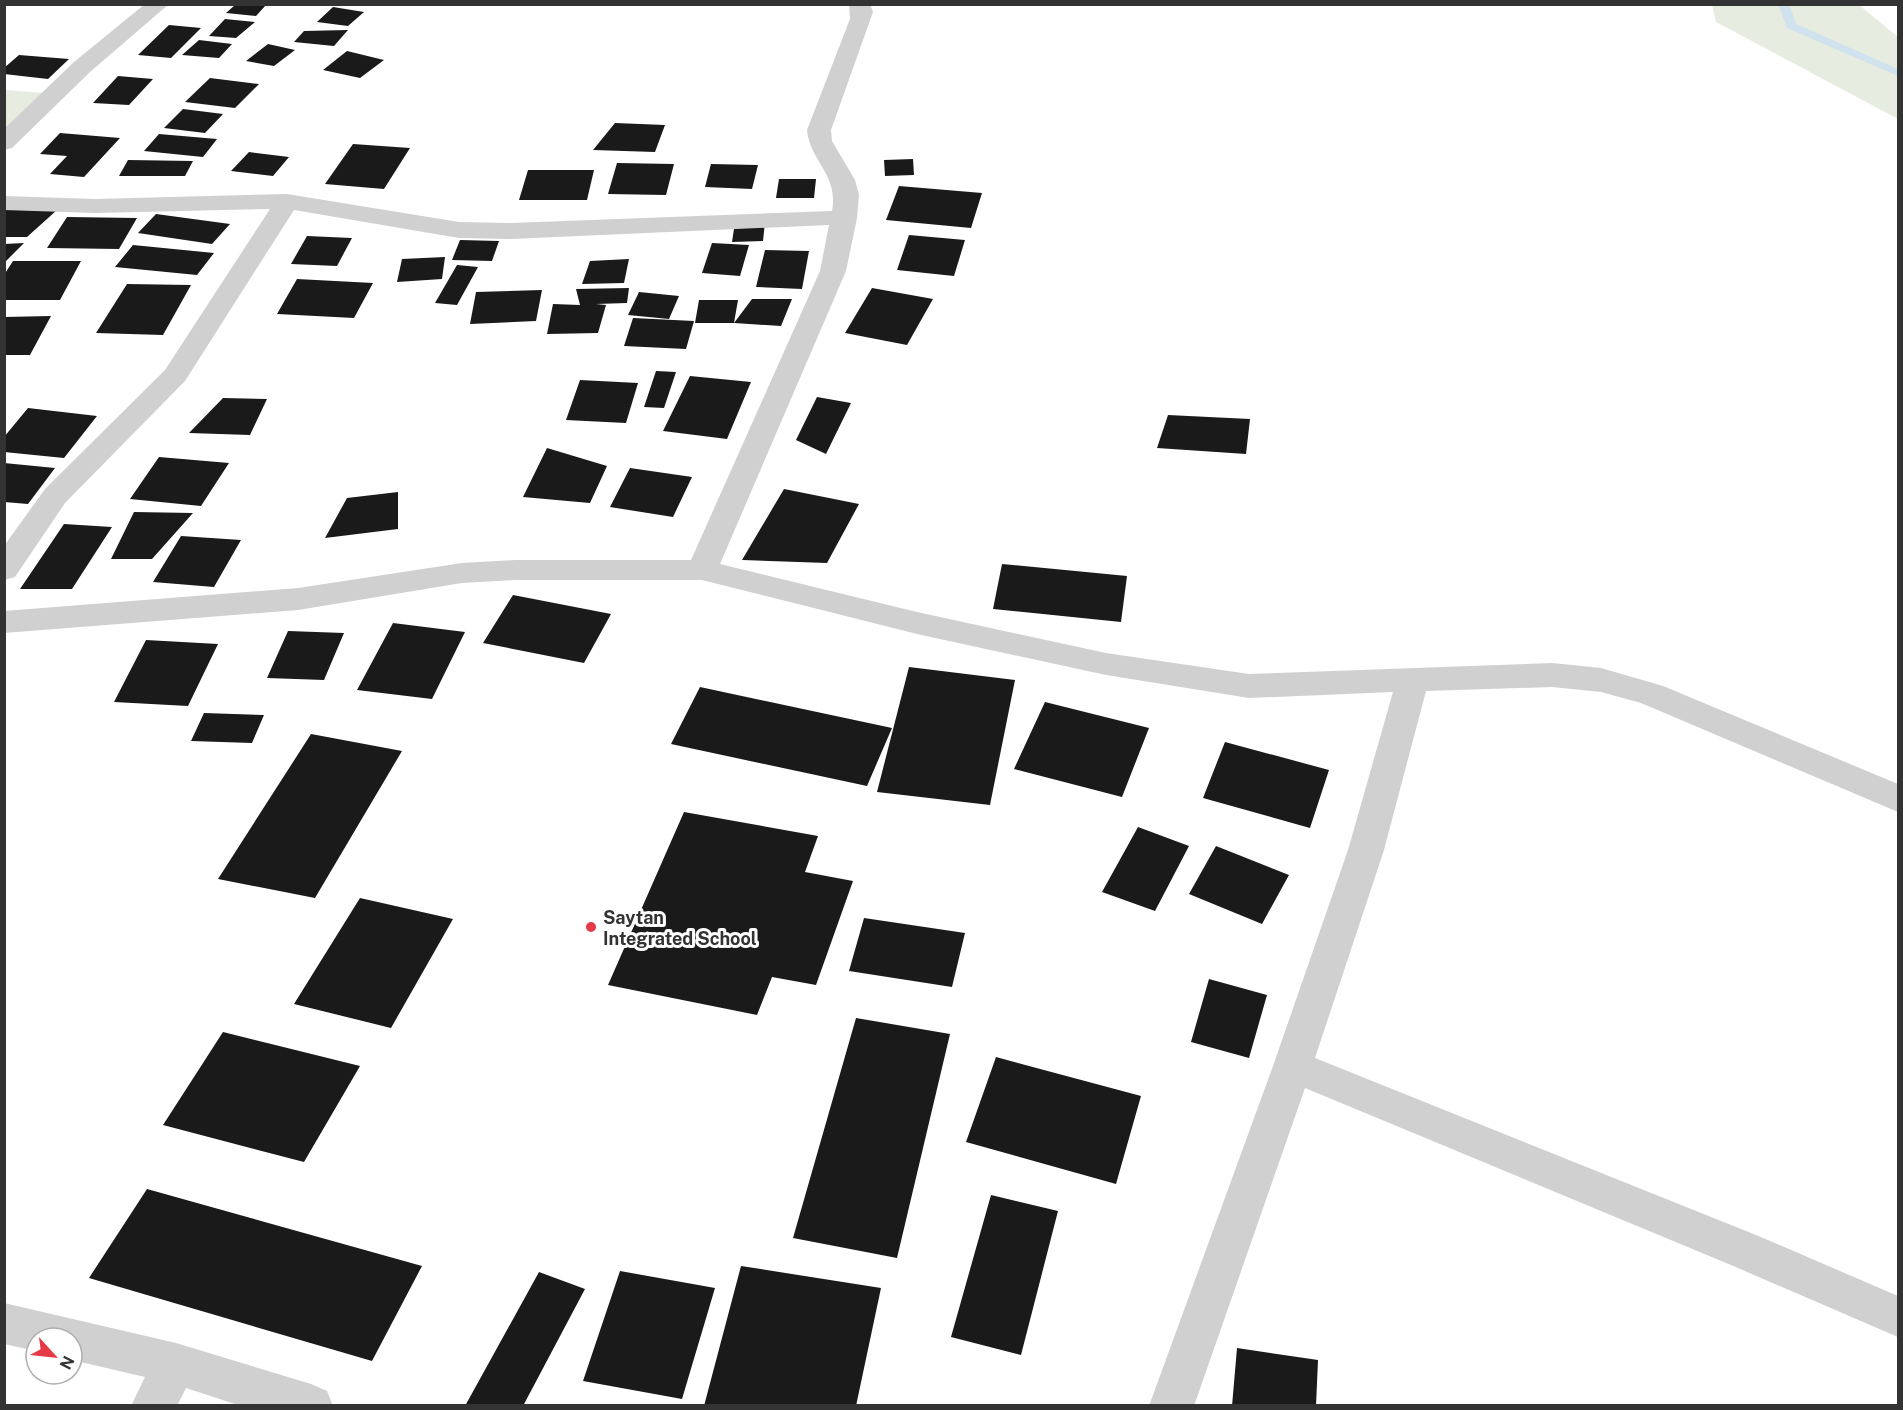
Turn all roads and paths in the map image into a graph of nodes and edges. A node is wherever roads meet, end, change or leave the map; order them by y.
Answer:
1 (159, 4) edge
2 (859, 4) edge
3 (4, 142) edge
4 (287, 201) junction
5 (4, 203) edge
6 (845, 218) junction
7 (4, 570) edge
8 (702, 570) junction
9 (4, 622) edge
10 (1412, 682) junction
11 (1899, 799) edge
12 (1293, 1066) junction
13 (1899, 1317) edge
14 (4, 1323) edge
15 (24, 1328) edge
16 (84, 1341) edge
17 (177, 1364) junction
18 (153, 1406) edge
19 (311, 1406) edge
20 (1171, 1406) edge

1 - 3 street
2 - 6 street
4 - 5 street
4 - 6 street
4 - 7 street
6 - 8 street
8 - 9 street
8 - 10 street
10 - 11 street
10 - 12 street
12 - 13 street
12 - 20 street
14 - 15 street
16 - 17 street
17 - 18 street
17 - 19 street

